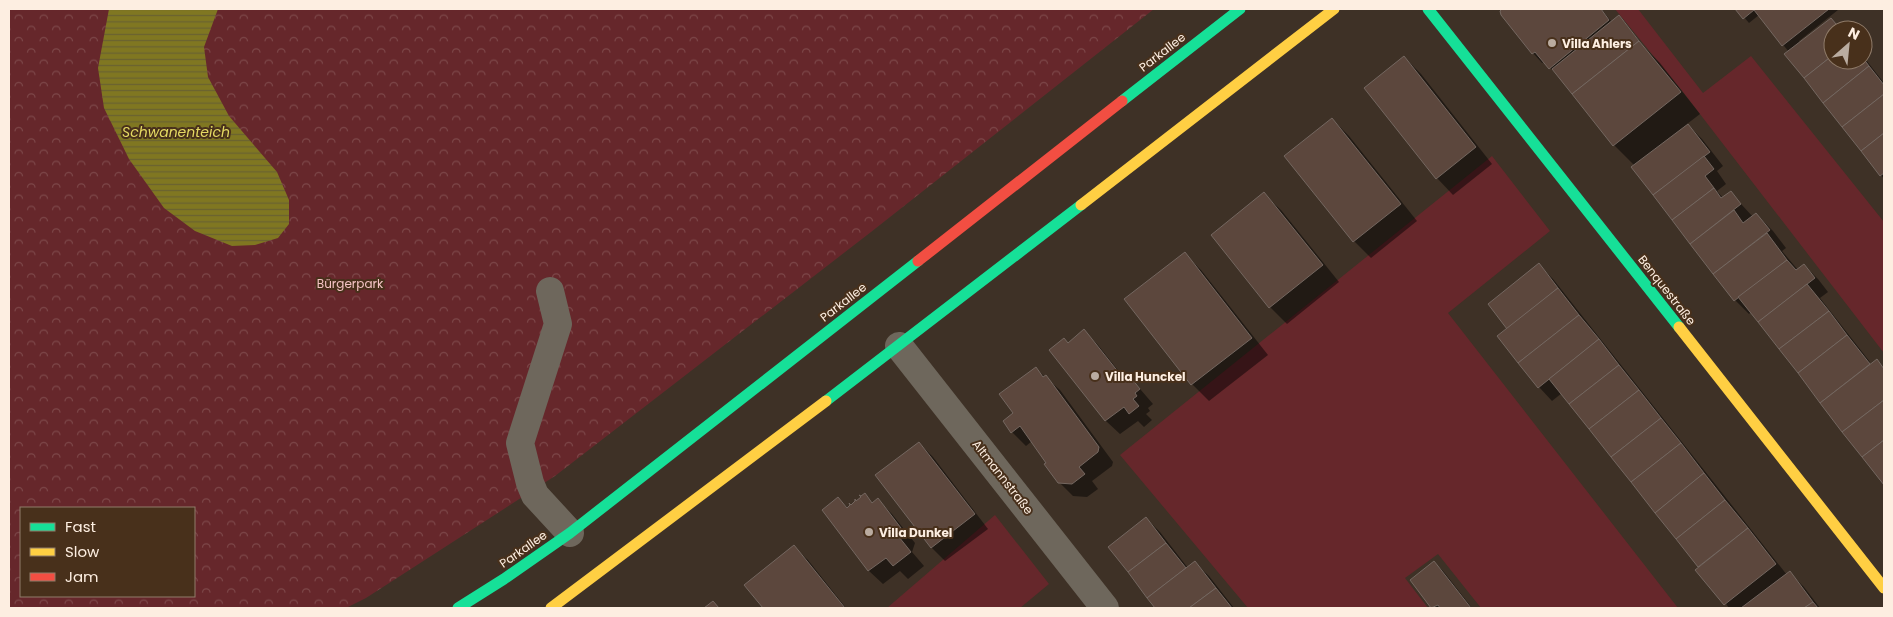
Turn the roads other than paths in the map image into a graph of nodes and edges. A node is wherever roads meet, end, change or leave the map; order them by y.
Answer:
1 (1240, 9) edge
2 (1334, 9) edge
3 (1428, 9) edge
4 (550, 291) dead end
5 (899, 346) junction
6 (570, 533) junction
7 (1884, 588) edge
8 (458, 608) edge
9 (551, 608) edge
10 (1105, 608) edge

1 - 6 main road, Parkallee
2 - 5 main road
3 - 7 main road, Benquestraße
4 - 6 street
5 - 9 main road
5 - 10 street, Altmannstraße
6 - 8 main road, Parkallee

